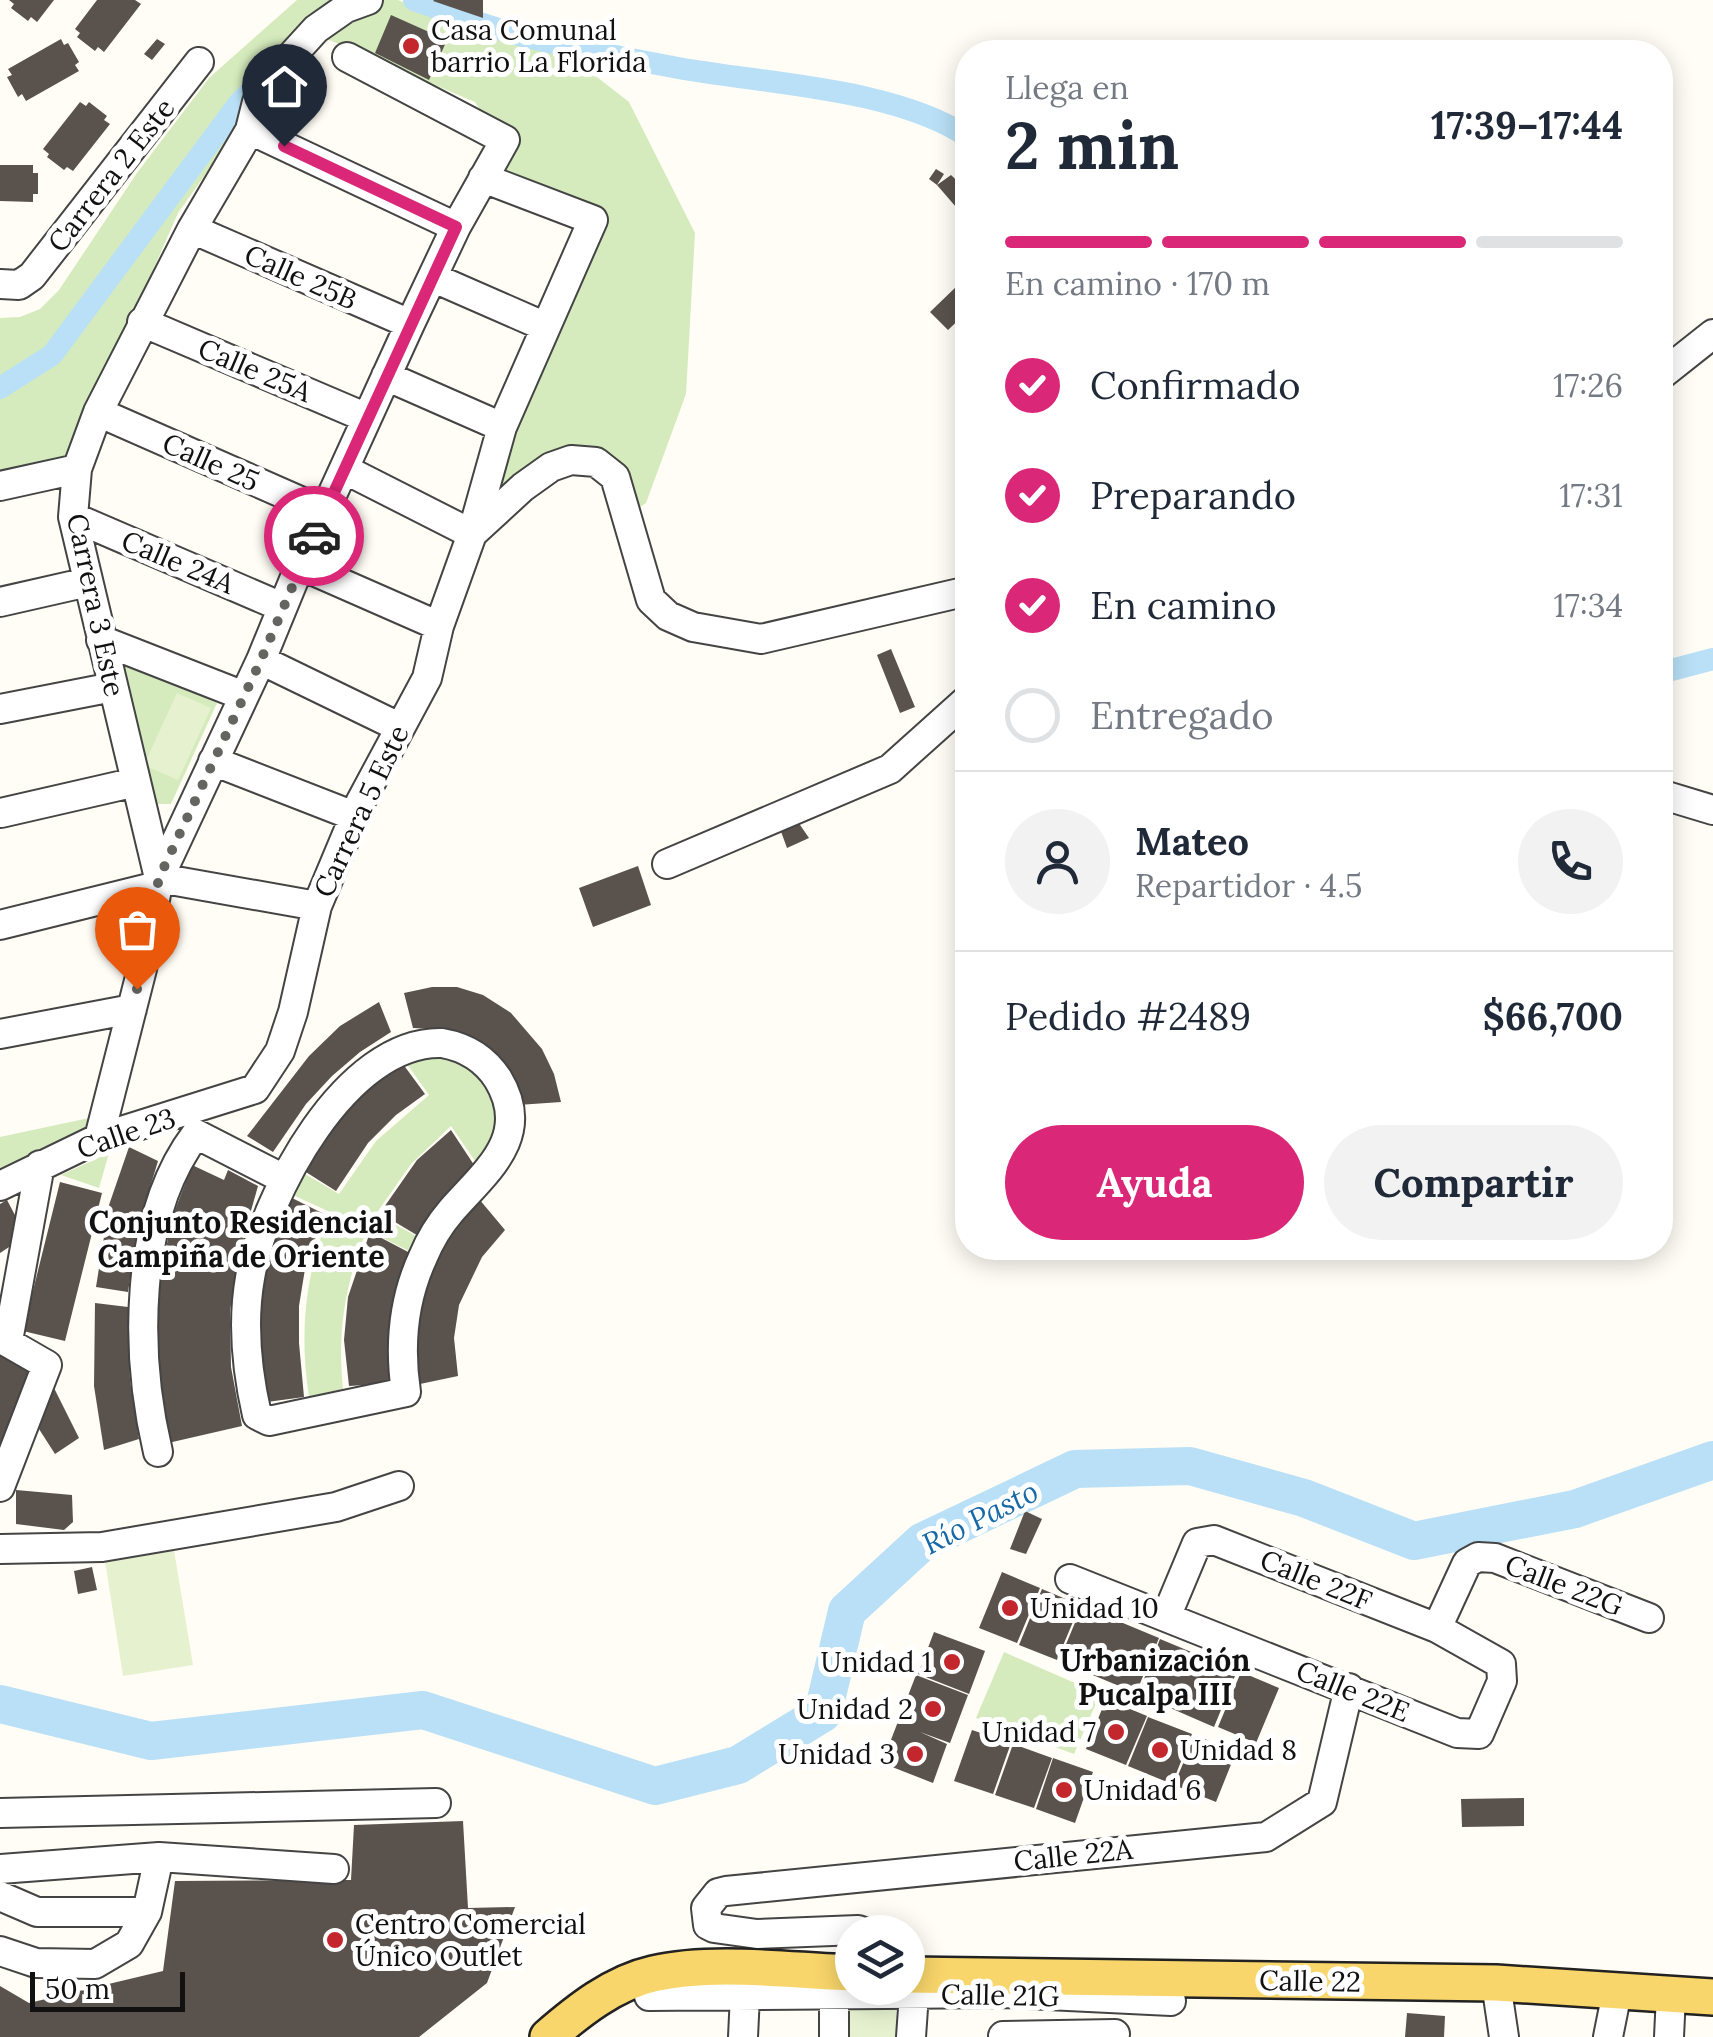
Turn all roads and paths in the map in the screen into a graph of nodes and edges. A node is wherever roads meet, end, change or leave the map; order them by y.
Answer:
1 (368, 0) edge
2 (346, 57) dead end
3 (200, 62) dead end
4 (250, 130) junction
5 (479, 186) junction
6 (456, 227) junction
7 (192, 229) junction
8 (434, 278) junction
9 (10, 285) edge
10 (142, 322) junction
11 (410, 324) junction
12 (546, 327) junction
13 (1713, 334) edge
14 (1673, 366) edge
15 (386, 376) junction
16 (98, 412) junction
17 (367, 418) junction
18 (502, 427) junction
19 (77, 469) junction
20 (344, 469) junction
21 (0, 486) edge
22 (325, 512) junction
23 (73, 517) junction
24 (472, 534) junction
25 (300, 565) junction
26 (88, 582) junction
27 (955, 594) edge
28 (0, 602) edge
29 (282, 606) junction
30 (439, 626) junction
31 (102, 640) junction
32 (261, 660) junction
33 (113, 687) junction
34 (244, 696) junction
35 (0, 709) edge
36 (955, 711) edge
37 (399, 727) junction
38 (213, 761) junction
39 (136, 782) junction
40 (1673, 798) edge
41 (1713, 810) edge
42 (1, 813) edge
43 (354, 816) junction
44 (666, 864) dead end
45 (158, 882) junction
46 (317, 906) junction
47 (0, 925) edge
48 (132, 1009) junction
49 (0, 1034) edge
50 (255, 1089) joint
51 (193, 1122) junction
52 (99, 1138) junction
53 (40, 1165) junction
54 (284, 1179) junction
55 (0, 1186) edge
56 (26, 1254) junction
57 (0, 1271) edge
58 (4, 1340) edge
59 (158, 1452) dead end
60 (400, 1486) dead end
61 (0, 1487) edge
62 (0, 1549) edge
63 (1070, 1579) dead end
64 (1166, 1616) junction
65 (1649, 1618) dead end
66 (1437, 1628) junction
67 (1349, 1688) junction
68 (1468, 1736) joint
69 (436, 1803) dead end
70 (0, 1813) edge
71 (159, 1858) junction
72 (0, 1869) edge
73 (334, 1869) dead end
74 (0, 1896) edge
75 (147, 1912) junction
76 (835, 1931) edge
77 (0, 1951) edge
78 (925, 1979) edge
79 (925, 1981) edge
80 (835, 1982) edge
81 (835, 1984) edge
82 (1496, 1984) junction
83 (1617, 1992) junction
84 (1007, 1993) junction
85 (649, 1996) dead end
86 (745, 1996) junction
87 (1671, 1996) junction
88 (1713, 1997) edge
89 (1116, 1998) junction
90 (1172, 2000) dead end
91 (839, 2005) edge
92 (910, 2005) edge
93 (1003, 2036) edge
94 (1115, 2036) edge
95 (548, 2037) edge
96 (744, 2037) edge
97 (834, 2037) edge
98 (911, 2037) edge
99 (1504, 2037) edge
100 (1608, 2037) edge
101 (1669, 2037) edge

1 - 4 street, Carrera 3 Este
2 - 5 street
3 - 9 street, Carrera 2 Este
4 - 6 street
4 - 7 street, Carrera 3 Este
5 - 6 street
5 - 12 street, Carrera 5 Este
6 - 8 street
7 - 10 street, Carrera 3 Este
7 - 11 street, Calle 25B
8 - 11 street
8 - 12 street
10 - 16 street, Carrera 3 Este
10 - 17 street, Calle 25A
11 - 15 street
12 - 18 street, Carrera 5 Este
13 - 14 street
15 - 17 street
15 - 18 street
16 - 19 street, Carrera 3 Este
16 - 22 street, Calle 25
17 - 20 street
18 - 24 street, Carrera 5 Este
19 - 21 street
19 - 23 street, Carrera 3 Este
20 - 22 street
20 - 24 street
22 - 25 street
23 - 26 street, Carrera 3 Este
23 - 29 street, Calle 24A
24 - 27 street, Carrera 5 Este
24 - 30 street, Carrera 5 Este
25 - 29 street
25 - 30 street
26 - 28 street, Calle 24A
26 - 31 street, Carrera 3 Este
29 - 32 street
30 - 37 street, Carrera 5 Este
31 - 33 street, Carrera 3 Este
31 - 34 street
32 - 34 street
32 - 37 street
33 - 35 street
33 - 39 street, Carrera 3 Este
34 - 38 street
36 - 44 street
37 - 43 street, Carrera 5 Este
38 - 43 street
38 - 45 street
39 - 42 street
39 - 45 street, Carrera 3 Este
40 - 41 street
43 - 46 street, Carrera 5 Este
45 - 46 street
45 - 47 street
45 - 48 street
46 - 50 street, Carrera 5 Este
48 - 49 street
48 - 52 street
50 - 51 street, Calle 23
51 - 52 street, Calle 23
51 - 54 street
51 - 59 street
52 - 53 street, Calle 23
53 - 55 street, Calle 23
53 - 56 street
54 - 54 street
56 - 57 street
56 - 58 street
58 - 61 street
60 - 62 street
63 - 64 street, Calle 22E
64 - 66 street, Calle 22F
64 - 67 street, Calle 22E
65 - 66 street, Calle 22G
66 - 68 street, Calle 22F
67 - 68 street, Calle 22E
67 - 76 street, Calle 22A
69 - 70 street
71 - 72 street
71 - 73 street
71 - 75 street
74 - 75 street
75 - 77 street
78 - 82 main road, Calle 22
79 - 84 street, Calle 21G
80 - 95 main road
81 - 86 street, Calle 21G
82 - 83 main road, Calle 22
82 - 99 street
83 - 87 main road, Calle 22
83 - 100 street
84 - 89 street, Calle 21G
84 - 93 street
85 - 86 street, Calle 21G
86 - 96 street
87 - 88 main road, Calle 22
87 - 101 street
89 - 90 street, Calle 21G
89 - 94 street
91 - 97 street
92 - 98 street
93 - 94 street

